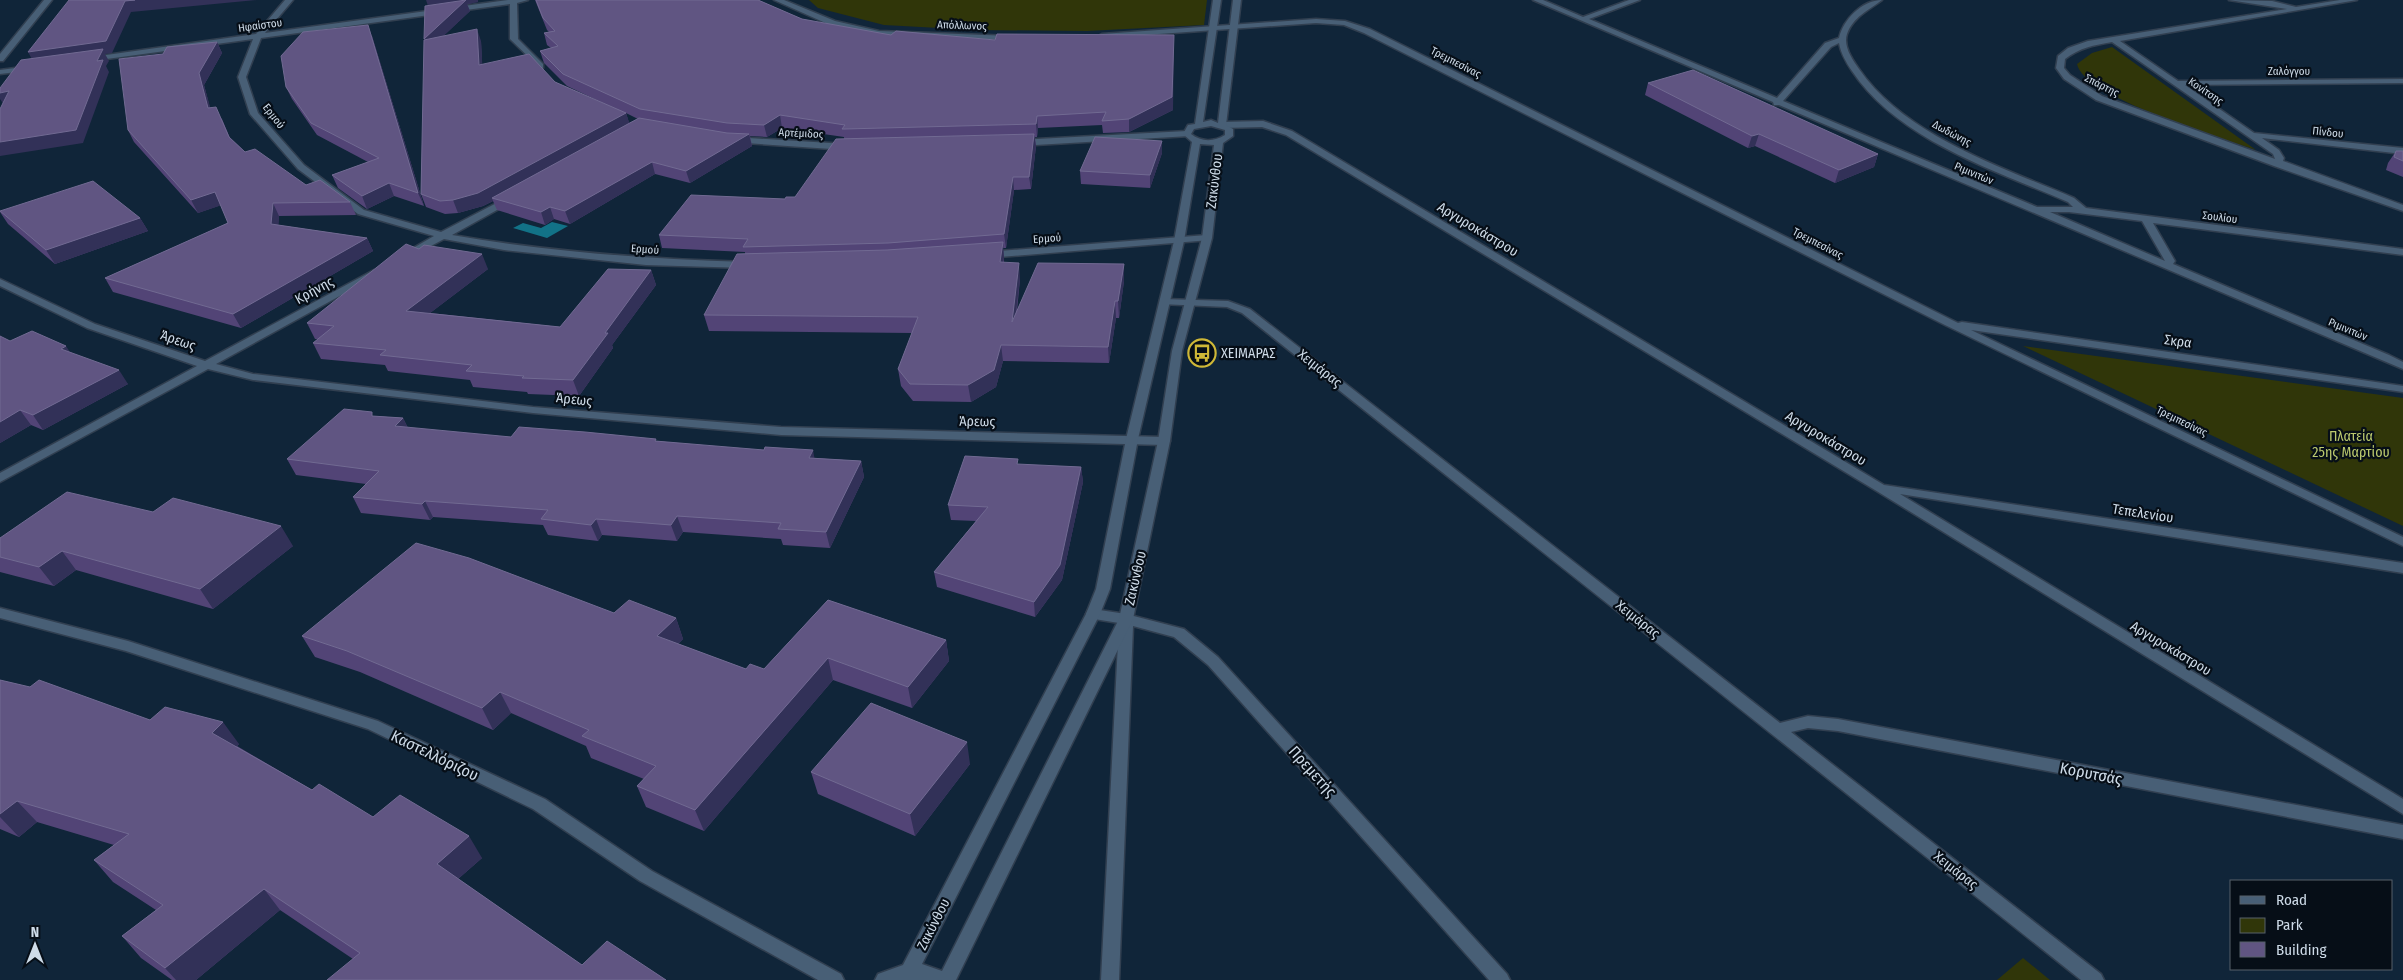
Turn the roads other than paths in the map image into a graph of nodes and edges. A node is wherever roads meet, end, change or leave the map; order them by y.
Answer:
1 (48, 0) edge
2 (289, 0) edge
3 (524, 0) edge
4 (778, 0) edge
5 (1217, 0) edge
6 (1237, 0) edge
7 (1537, 0) edge
8 (1636, 0) edge
9 (1878, 0) edge
10 (2233, 0) edge
11 (2353, 0) edge
12 (512, 1) edge
13 (2297, 10) junction
14 (1584, 19) junction
15 (1233, 26) junction
16 (1212, 29) junction
17 (258, 36) junction
18 (1090, 36) edge
19 (1017, 38) edge
20 (1841, 40) junction
21 (2114, 40) junction
22 (0, 59) edge
23 (86, 60) edge
24 (38, 67) edge
25 (544, 70) edge
26 (0, 72) edge
27 (2403, 81) edge
28 (2174, 83) junction
29 (1777, 103) junction
30 (1199, 124) junction
31 (1222, 125) junction
32 (2251, 135) junction
33 (1192, 137) junction
34 (721, 138) edge
35 (1219, 141) junction
36 (1005, 143) edge
37 (856, 147) edge
38 (2403, 151) edge
39 (2277, 164) junction
40 (520, 193) edge
41 (2403, 208) edge
42 (2035, 210) junction
43 (2083, 211) junction
44 (2147, 221) junction
45 (443, 236) junction
46 (1206, 238) junction
47 (1178, 241) junction
48 (2403, 252) edge
49 (978, 256) edge
50 (399, 260) edge
51 (760, 265) edge
52 (2166, 265) junction
53 (381, 270) edge
54 (0, 282) edge
55 (1164, 302) junction
56 (1191, 302) junction
57 (1949, 323) junction
58 (206, 365) junction
59 (2403, 366) edge
60 (2403, 388) edge
61 (1132, 439) junction
62 (1164, 441) junction
63 (0, 478) edge
64 (1879, 487) junction
65 (2403, 542) edge
66 (2403, 568) edge
67 (0, 613) edge
68 (1093, 614) junction
69 (1126, 619) junction
70 (1778, 729) junction
71 (2403, 807) edge
72 (2403, 832) edge
73 (909, 971) junction
74 (835, 980) edge
75 (884, 980) edge
76 (940, 980) edge
77 (947, 980) edge
78 (1110, 980) edge
79 (1501, 980) edge
80 (2095, 980) edge

1 - 22 street
2 - 17 street, Ερμού
3 - 12 street, Ηφαίστου
4 - 19 street, Απόλλωνος
5 - 16 street
6 - 15 street
7 - 14 street, Ριμινιτών
8 - 14 street
9 - 20 street
10 - 13 street
11 - 13 street, Σπάρτης
12 - 17 street, Ηφαίστου
12 - 25 street
13 - 21 street, Σπάρτης
14 - 29 street, Ριμινιτών
15 - 16 street, Τρεμπεσίνας
15 - 31 street
15 - 57 street, Τρεμπεσίνας
16 - 18 street
16 - 30 street
17 - 23 street, Ηφαίστου
17 - 45 street, Ερμού
20 - 29 street
20 - 43 street, Δωδώνης
21 - 28 street, Κονίτσης
21 - 39 street, Σπάρτης
24 - 26 street
27 - 28 street, Ζαλόγγου
28 - 32 street, Κονίτσης
29 - 42 street, Ριμινιτών
30 - 31 street, Αργυροκάστρου
30 - 33 street
31 - 35 street, Ζακύνθου
31 - 64 street, Αργυροκάστρου
32 - 38 street, Πίνδου
32 - 39 street, Κονίτσης
33 - 35 street
33 - 36 street
33 - 47 street, Ζακύνθου
34 - 37 street, Αρτέμιδος
35 - 46 street, Ζακύνθου
39 - 41 street, Σπάρτης
40 - 45 street
42 - 43 street, Σουλίου
42 - 52 street, Ριμινιτών
43 - 44 street, Σουλίου
44 - 48 street, Σουλίου
44 - 52 street
45 - 50 street
45 - 51 street, Ερμού
46 - 47 street, Ερμού
46 - 56 street, Ζακύνθου
47 - 49 street, Ερμού
47 - 55 street, Ζακύνθου
52 - 59 street, Ριμινιτών
53 - 58 street, Κρήνης
54 - 58 street, Άρεως
55 - 56 street, Χειμάρας
55 - 61 street, Ζακύνθου
56 - 62 street, Ζακύνθου
56 - 70 street, Χειμάρας
57 - 60 street, Σκρα
57 - 65 street, Τρεμπεσίνας
58 - 61 street, Άρεως
58 - 63 street, Κρήνης
61 - 62 street, Άρεως
61 - 68 street, Ζακύνθου
62 - 69 street, Ζακύνθου
64 - 66 street, Τεπελενίου
64 - 71 street, Αργυροκάστρου
67 - 74 street, Καστελλόριζου
68 - 69 street, Πρεμετής
68 - 73 street, Ζακύνθου
69 - 77 street, Ζακύνθου
69 - 78 street
69 - 79 street, Πρεμετής
70 - 72 street, Κορυτσάς
70 - 80 street, Χειμάρας
73 - 75 street
73 - 76 street

